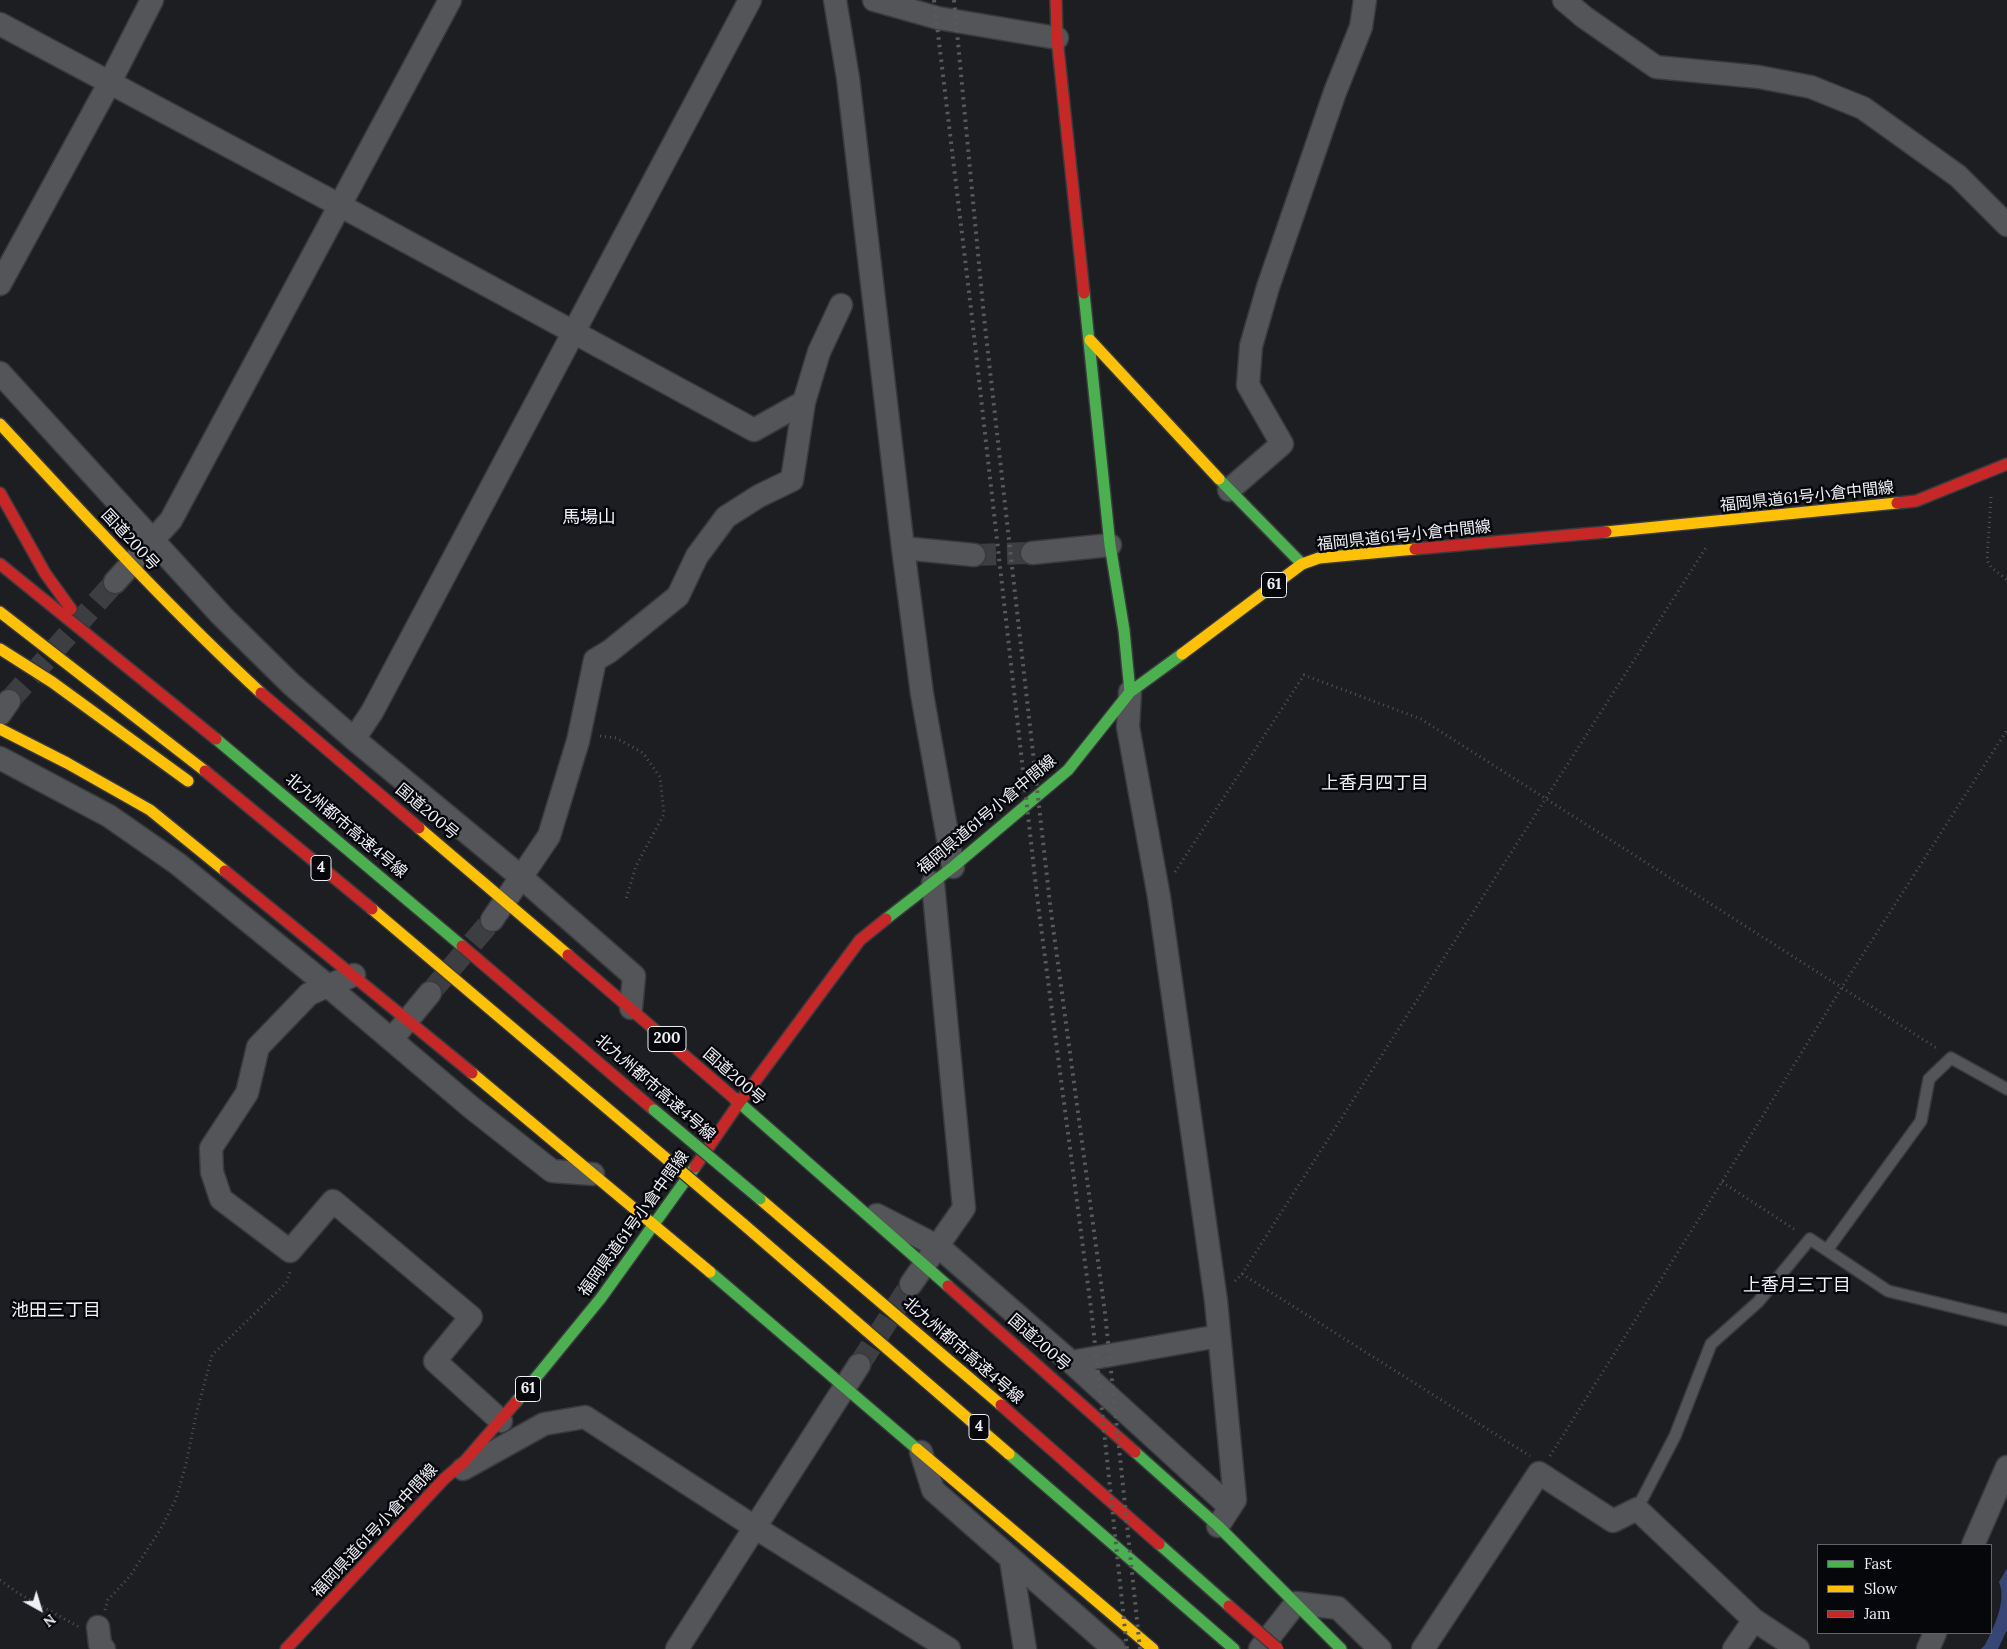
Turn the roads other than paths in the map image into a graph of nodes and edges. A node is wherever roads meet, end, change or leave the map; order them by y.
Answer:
1 (152, 0) edge
2 (450, 0) edge
3 (750, 0) edge
4 (835, 0) edge
5 (874, 0) edge
6 (1056, 0) edge
7 (1365, 0) edge
8 (1564, 0) edge
9 (0, 24) edge
10 (1057, 38) junction
11 (110, 82) junction
12 (341, 206) junction
13 (2007, 225) edge
14 (0, 284) edge
15 (841, 305) dead end
16 (573, 331) junction
17 (1090, 340) junction
18 (0, 373) edge
19 (804, 402) junction
20 (0, 424) edge
21 (2007, 464) edge
22 (1229, 490) junction
23 (0, 493) edge
24 (153, 542) junction
25 (1110, 545) junction
26 (903, 548) junction
27 (1032, 553) tunnel mouth
28 (974, 555) tunnel mouth
29 (0, 564) edge
30 (1302, 564) junction
31 (130, 565) junction
32 (115, 582) tunnel mouth
33 (0, 612) edge
34 (0, 650) edge
35 (107, 650) junction
36 (1130, 692) junction
37 (0, 729) edge
38 (354, 739) junction
39 (0, 758) edge
40 (198, 788) dead end
41 (290, 856) dead end
42 (953, 867) junction
43 (521, 877) junction
44 (933, 883) junction
45 (506, 901) junction
46 (492, 920) tunnel mouth
47 (416, 947) junction
48 (354, 974) junction
49 (328, 986) junction
50 (430, 993) tunnel mouth
51 (631, 1008) junction
52 (408, 1020) junction
53 (391, 1040) junction
54 (2007, 1088) edge
55 (739, 1103) junction
56 (593, 1174) junction
57 (854, 1204) junction
58 (655, 1225) junction
59 (938, 1247) junction
60 (1827, 1250) junction
61 (924, 1265) junction
62 (911, 1284) tunnel mouth
63 (2007, 1320) edge
64 (1219, 1336) junction
65 (1071, 1362) junction
66 (859, 1365) tunnel mouth
67 (845, 1386) junction
68 (501, 1421) junction
69 (921, 1452) junction
70 (2007, 1468) edge
71 (444, 1479) junction
72 (1230, 1507) junction
73 (1637, 1509) junction
74 (1218, 1526) junction
75 (756, 1528) junction
76 (1973, 1544) edge
77 (1486, 1554) junction
78 (1011, 1560) junction
79 (1296, 1603) junction
80 (1754, 1620) junction
81 (98, 1628) road end
82 (1935, 1634) edge
83 (104, 1649) edge
84 (286, 1649) edge
85 (677, 1649) edge
86 (949, 1649) edge
87 (1025, 1649) edge
88 (1114, 1649) edge
89 (1153, 1649) edge
90 (1234, 1649) edge
91 (1260, 1649) edge
92 (1278, 1649) edge
93 (1341, 1649) edge
94 (1380, 1649) edge
95 (1406, 1649) edge
96 (1423, 1649) edge
97 (1438, 1649) edge
98 (1734, 1649) edge
99 (1798, 1649) edge
100 (1928, 1649) edge

1 - 11 street
2 - 12 street
3 - 16 street
4 - 26 street
5 - 10 street
6 - 10 main road
7 - 22 street
8 - 13 street
9 - 11 street
10 - 17 main road
11 - 12 street
11 - 14 street
12 - 16 street
12 - 24 street
15 - 19 street
16 - 19 street
16 - 38 street
17 - 22 main road
17 - 25 main road
18 - 24 street
19 - 43 street
20 - 31 main road, 国道200号 / 200
21 - 30 main road, 福岡県道61号小倉中間線 / 61
22 - 30 main road
23 - 35 main road
24 - 31 street
24 - 38 street
25 - 27 street
25 - 36 main road
26 - 28 street
26 - 42 street
29 - 35 main road, 北九州都市高速4号線 / 4
30 - 36 main road, 福岡県道61号小倉中間線 / 61
31 - 32 street
31 - 45 main road, 国道200号 / 200
33 - 47 main road, 4
34 - 40 main road
35 - 92 main road, 北九州都市高速4号線 / 4, bridge
36 - 42 main road, 福岡県道61号小倉中間線 / 61
36 - 64 street
37 - 48 main road
38 - 43 street
39 - 49 street
41 - 47 main road
42 - 44 main road, 福岡県道61号小倉中間線 / 61
43 - 45 street
43 - 51 street
44 - 55 main road, 福岡県道61号小倉中間線 / 61
44 - 59 street
45 - 46 street
45 - 51 main road, 国道200号 / 200
47 - 90 main road, 4, bridge
48 - 49 street
48 - 52 main road
49 - 53 street
49 - 68 street
50 - 52 street
51 - 55 main road, 国道200号 / 200
52 - 53 street
52 - 56 main road
53 - 56 street
54 - 60 lane
55 - 57 main road, 国道200号 / 200
55 - 58 main road, 福岡県道61号小倉中間線 / 61
56 - 58 main road
57 - 59 street
57 - 61 main road, 国道200号 / 200
58 - 67 main road
58 - 68 main road, 福岡県道61号小倉中間線 / 61
59 - 61 street
59 - 65 street
60 - 63 lane
60 - 73 lane
61 - 62 street
61 - 74 main road, 国道200号 / 200
64 - 65 street
64 - 72 street
65 - 72 street
66 - 67 street
67 - 69 main road
67 - 75 street
68 - 71 main road, 福岡県道61号小倉中間線 / 61
69 - 78 street
69 - 89 main road
70 - 76 street
71 - 75 street
71 - 84 main road, 福岡県道61号小倉中間線 / 61
72 - 74 street
73 - 77 street
73 - 80 street
74 - 79 main road, 国道200号 / 200
75 - 85 street
75 - 86 street
77 - 95 street
77 - 96 street
77 - 97 street
78 - 87 street
78 - 88 street
79 - 91 street
79 - 93 main road, 国道200号 / 200
79 - 94 street
80 - 98 street
80 - 99 street
81 - 83 street
82 - 100 street

